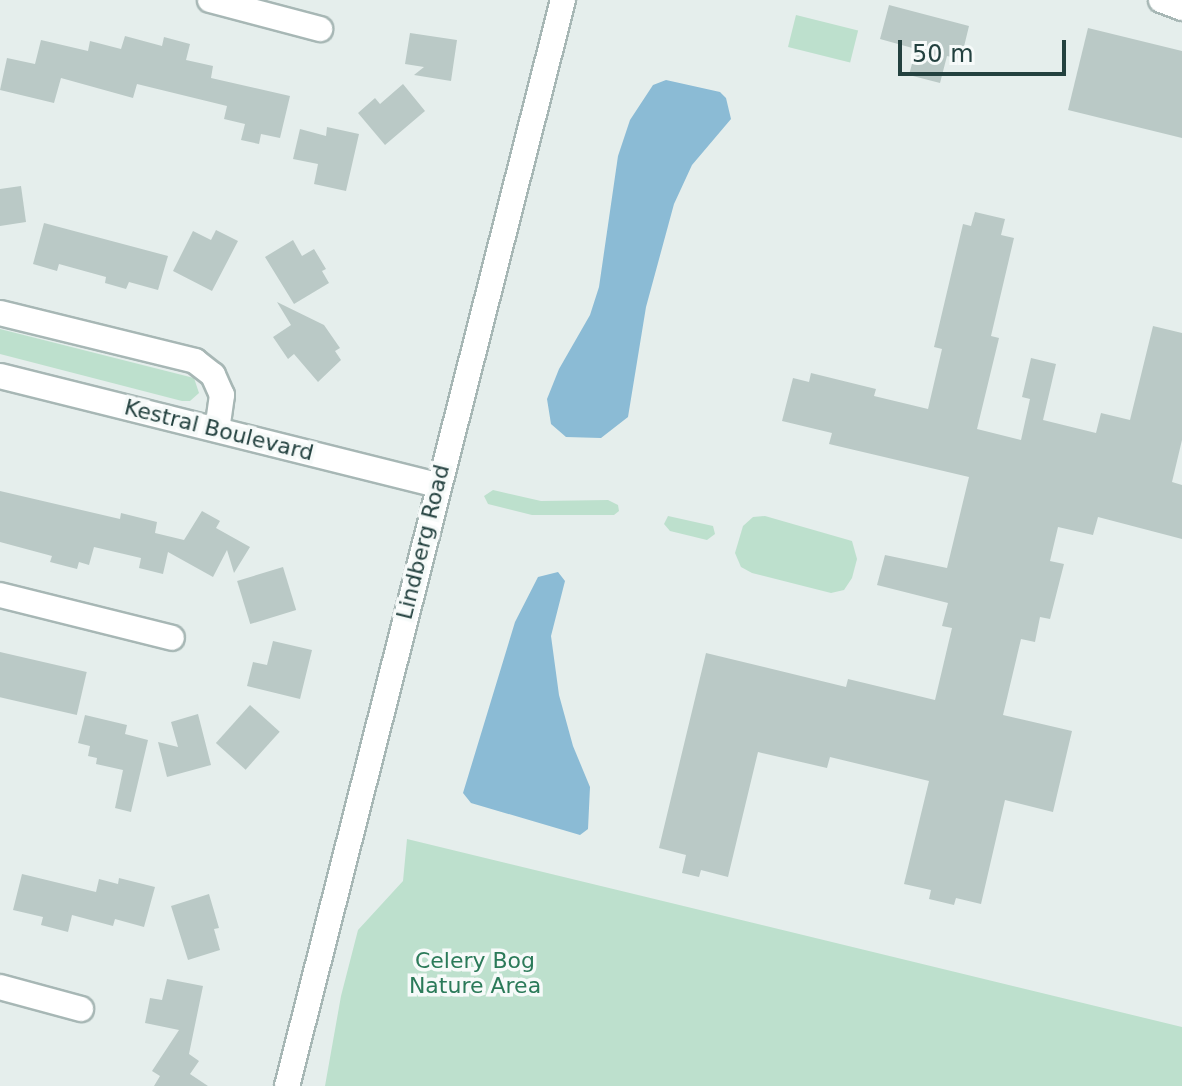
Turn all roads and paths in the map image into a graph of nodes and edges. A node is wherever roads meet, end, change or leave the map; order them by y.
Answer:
1 (210, 0) edge
2 (563, 0) edge
3 (1161, 0) edge
4 (1182, 8) edge
5 (320, 29) dead end
6 (0, 313) edge
7 (0, 376) edge
8 (217, 430) junction
9 (437, 485) junction
10 (0, 595) edge
11 (172, 638) dead end
12 (0, 987) edge
13 (81, 1009) dead end
14 (287, 1086) edge

1 - 5 street
2 - 9 street, Lindberg Road
3 - 4 street
6 - 8 street
7 - 8 street, Kestral Boulevard
8 - 9 street, Kestral Boulevard
9 - 14 street, Lindberg Road
10 - 11 street
12 - 13 street

